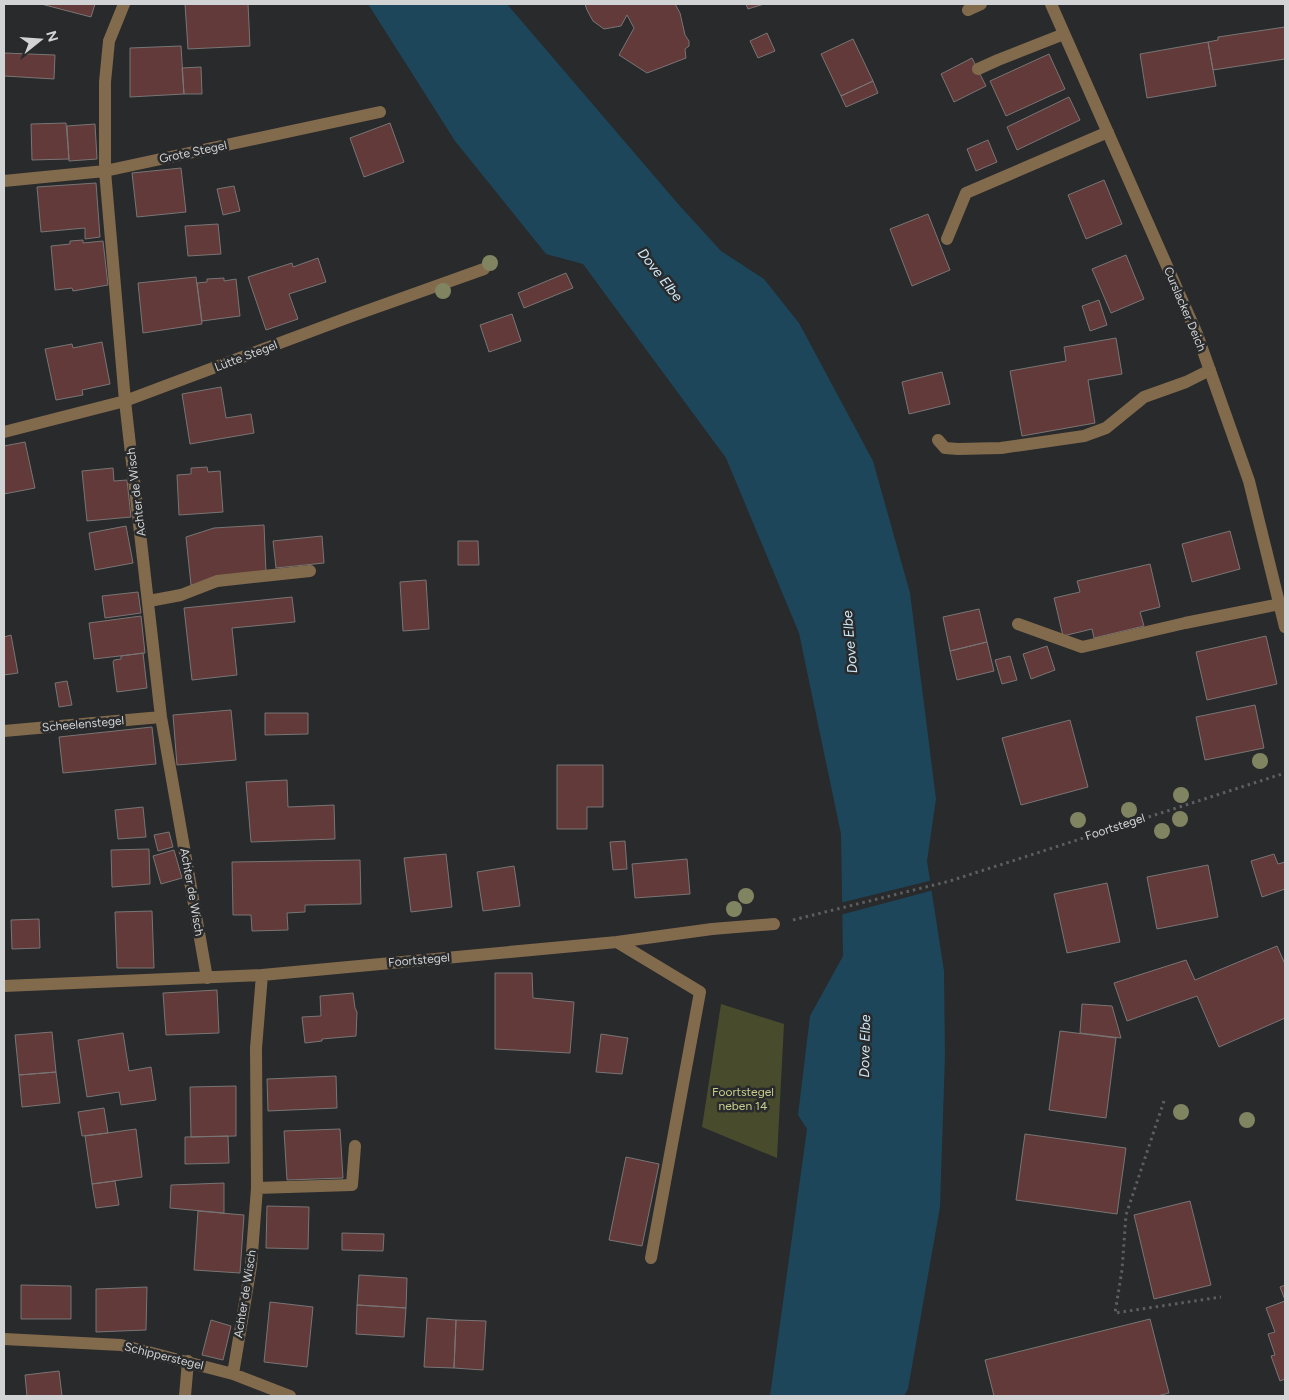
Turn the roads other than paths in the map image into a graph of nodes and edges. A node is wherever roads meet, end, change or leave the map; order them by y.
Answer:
1 (124, 4) edge
2 (981, 4) edge
3 (1051, 4) edge
4 (968, 10) dead end
5 (1064, 34) junction
6 (978, 69) dead end
7 (380, 112) dead end
8 (1108, 132) junction
9 (105, 171) junction
10 (4, 181) edge
11 (947, 239) dead end
12 (484, 269) dead end
13 (1210, 370) junction
14 (125, 401) junction
15 (4, 432) edge
16 (938, 440) dead end
17 (310, 571) dead end
18 (149, 601) junction
19 (1280, 604) junction
20 (1018, 624) dead end
21 (1285, 627) edge
22 (161, 717) junction
23 (4, 730) edge
24 (774, 924) road end
25 (617, 942) junction
26 (262, 975) junction
27 (208, 978) junction
28 (4, 986) edge
29 (355, 1146) dead end
30 (257, 1188) junction
31 (650, 1258) dead end
32 (4, 1339) edge
33 (188, 1361) junction
34 (233, 1374) junction
35 (185, 1396) edge
36 (290, 1396) edge

1 - 9 street, Achter de Wisch
2 - 4 street
3 - 5 street, Curslacker Deich
5 - 6 street
5 - 8 street, Curslacker Deich
7 - 9 street, Grote Stegel
8 - 11 street
8 - 13 street, Curslacker Deich
9 - 10 street, Grote Stegel
9 - 14 street, Achter de Wisch
12 - 14 street, Lütte Stegel
13 - 16 street
13 - 19 street, Curslacker Deich
14 - 15 street, Lütte Stegel
14 - 18 street, Achter de Wisch
17 - 18 street
18 - 22 street, Achter de Wisch
19 - 20 street
19 - 21 street, Curslacker Deich
22 - 23 street, Scheelenstegel
22 - 27 street, Achter de Wisch
24 - 25 street, Foortstegel
25 - 26 street, Foortstegel
25 - 31 street
26 - 27 street, Foortstegel
26 - 30 street, Achter de Wisch
27 - 28 street, Foortstegel
29 - 30 street
30 - 34 street, Achter de Wisch
32 - 33 street, Schipperstegel
33 - 34 street, Schipperstegel
33 - 35 street
34 - 36 street, Schipperstegel

